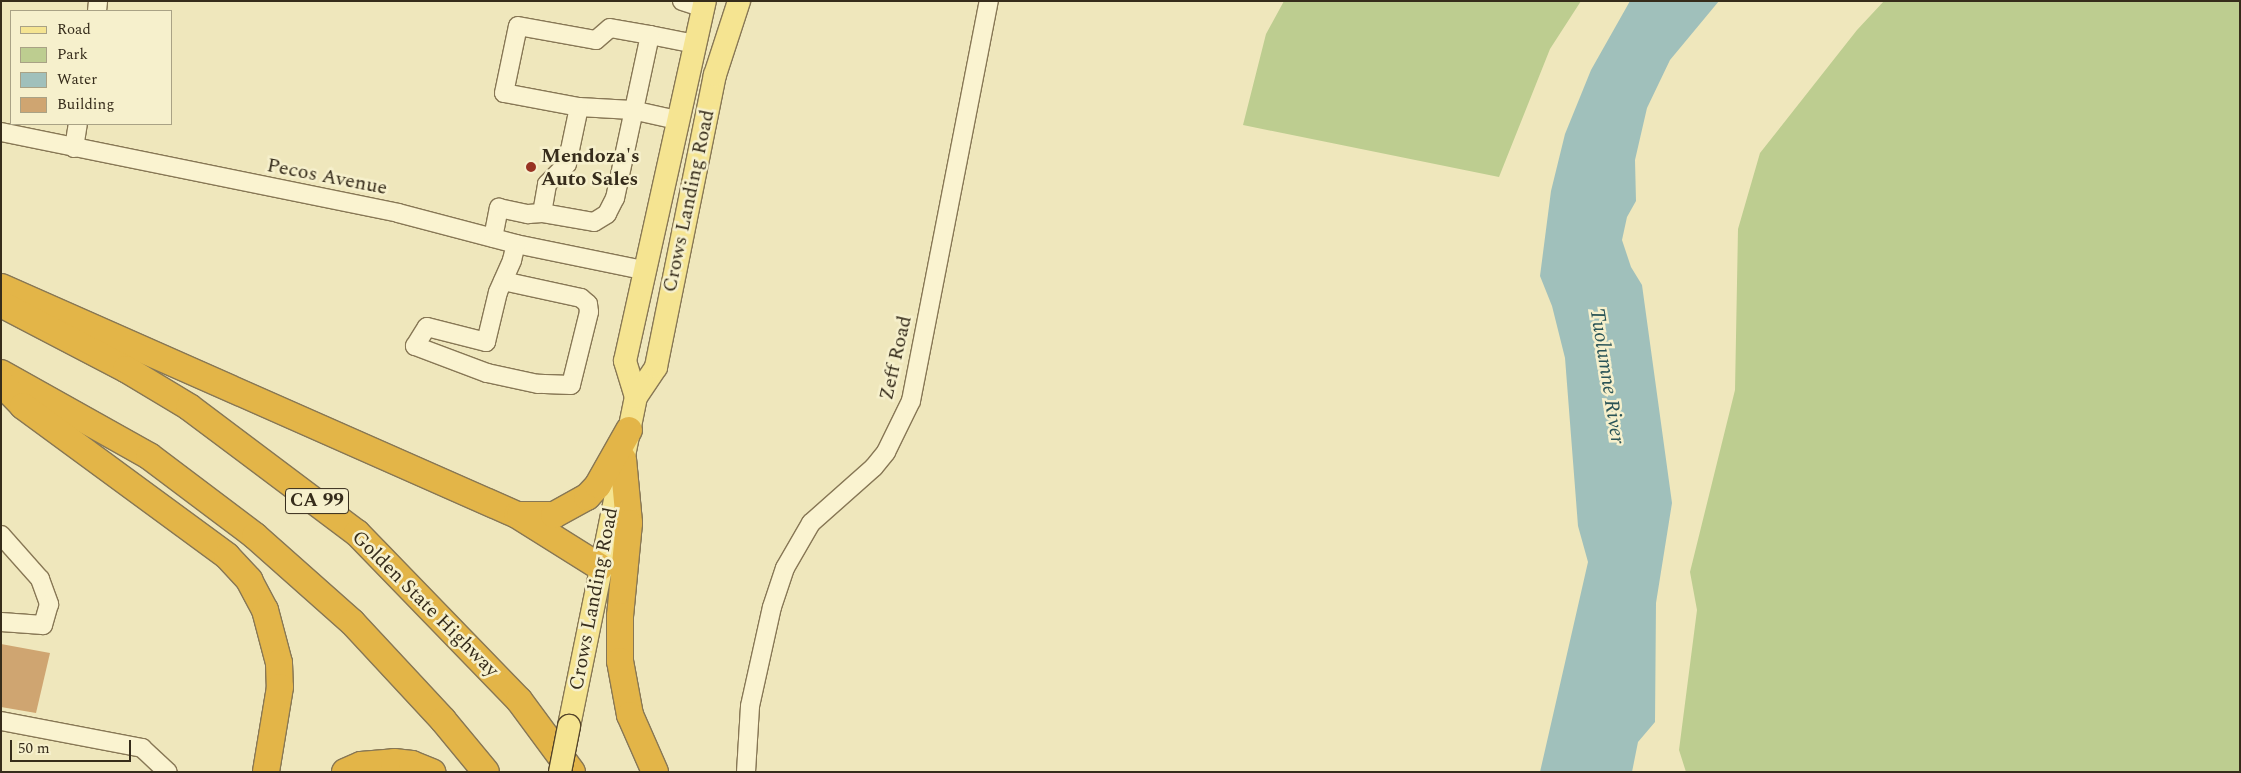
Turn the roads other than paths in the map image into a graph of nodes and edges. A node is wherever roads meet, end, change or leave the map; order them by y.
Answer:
1 (682, 1) edge
2 (989, 1) edge
3 (704, 5) edge
4 (739, 6) edge
5 (650, 35) junction
6 (695, 44) junction
7 (579, 107) junction
8 (632, 110) junction
9 (677, 120) junction
10 (78, 125) edge
11 (1, 132) edge
12 (74, 148) junction
13 (542, 213) junction
14 (493, 238) junction
15 (516, 244) junction
16 (643, 270) junction
17 (503, 281) junction
18 (1, 287) edge
19 (1, 304) edge
20 (1, 373) edge
21 (1, 383) edge
22 (636, 397) junction
23 (629, 430) junction
24 (623, 459) junction
25 (517, 515) junction
26 (1, 535) edge
27 (600, 567) junction
28 (1, 622) edge
29 (1, 721) edge
30 (168, 772) edge
31 (266, 772) edge
32 (344, 772) edge
33 (432, 772) edge
34 (486, 772) edge
35 (560, 772) edge
36 (572, 772) edge
37 (655, 772) edge
38 (746, 772) edge

1 - 3 street
2 - 38 street, Zeff Road
3 - 6 main road, Crows Landing Road
4 - 22 main road, Crows Landing Road
5 - 6 street
5 - 7 street
5 - 8 street
6 - 9 main road, Crows Landing Road
7 - 8 street
7 - 13 street
8 - 9 street
8 - 13 street
9 - 16 main road, Crows Landing Road
10 - 12 street
11 - 12 street, Pecos Avenue
12 - 14 street, Pecos Avenue
13 - 14 street
14 - 15 street, Pecos Avenue
15 - 16 street, Pecos Avenue
15 - 17 street
16 - 22 main road, Crows Landing Road
17 - 17 street
18 - 25 highway
19 - 36 highway, Golden State Highway / CA 99
20 - 34 highway
21 - 31 highway
22 - 23 main road, Crows Landing Road
23 - 24 main road, Crows Landing Road
23 - 25 highway
24 - 27 main road, Crows Landing Road
24 - 37 highway
25 - 27 highway
26 - 28 street
27 - 35 main road, Crows Landing Road, bridge
29 - 30 street
32 - 33 highway

